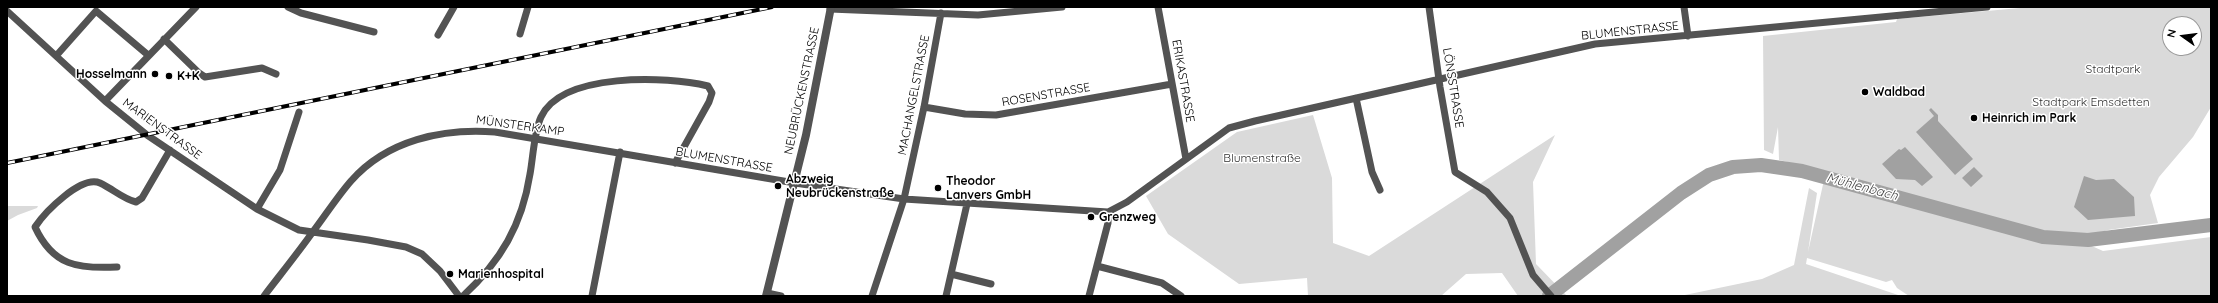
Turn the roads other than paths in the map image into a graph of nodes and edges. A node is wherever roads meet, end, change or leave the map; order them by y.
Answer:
1 (196, 7) edge
2 (288, 7) edge
3 (454, 7) edge
4 (528, 7) edge
5 (1062, 7) edge
6 (1158, 7) edge
7 (1429, 7) edge
8 (1684, 7) edge
9 (1987, 7) edge
10 (831, 8) edge
11 (96, 9) edge
12 (7, 11) edge
13 (941, 13) junction
14 (374, 32) dead end
15 (520, 34) dead end
16 (438, 35) dead end
17 (1688, 36) junction
18 (164, 39) junction
19 (56, 56) junction
20 (148, 56) junction
21 (276, 74) dead end
22 (1440, 79) junction
23 (1172, 84) junction
24 (1356, 98) junction
25 (105, 101) junction
26 (924, 107) junction
27 (299, 112) dead end
28 (536, 139) junction
29 (170, 150) junction
30 (620, 152) junction
31 (1186, 159) junction
32 (675, 163) junction
33 (795, 183) junction
34 (1380, 190) dead end
35 (904, 199) junction
36 (967, 204) junction
37 (257, 209) junction
38 (1108, 212) junction
39 (312, 233) junction
40 (1097, 266) junction
41 (117, 267) dead end
42 (951, 274) junction
43 (991, 284) dead end
44 (767, 294) edge
45 (1549, 294) edge
46 (264, 296) edge
47 (459, 296) edge
48 (462, 296) edge
49 (592, 296) edge
50 (781, 296) edge
51 (872, 296) edge
52 (946, 296) edge
53 (1089, 296) edge
54 (1181, 296) edge

1 - 18 street
2 - 14 street
3 - 16 street
4 - 15 street
5 - 13 street
6 - 23 street, ERIKASTRASSE
7 - 22 street, LÖNSSTRASSE
8 - 17 street
9 - 17 street, BLUMENSTRASSE
10 - 13 street
10 - 33 street, NEUBRÜCKENSTRASSE
11 - 19 street
11 - 20 street
12 - 19 street, MARIENSTRASSE
13 - 26 street, MACHANGELSTRASSE
17 - 22 street, BLUMENSTRASSE
18 - 20 street
18 - 21 street
19 - 25 street, MARIENSTRASSE
20 - 25 street
22 - 24 street, BLUMENSTRASSE
22 - 45 street, LÖNSSTRASSE
23 - 26 street, ROSENSTRASSE
23 - 31 street, ERIKASTRASSE
24 - 31 street, BLUMENSTRASSE
24 - 34 street
25 - 29 street, MARIENSTRASSE
26 - 35 street, MACHANGELSTRASSE
27 - 37 street
28 - 30 street, MÜNSTERKAMP
28 - 32 street
28 - 39 street, MÜNSTERKAMP
28 - 48 street
29 - 37 street, MARIENSTRASSE
29 - 41 street
30 - 32 street, BLUMENSTRASSE
30 - 49 street
31 - 38 street, BLUMENSTRASSE
32 - 33 street, BLUMENSTRASSE
33 - 35 street, BLUMENSTRASSE
33 - 44 street, NEUBRÜCKENSTRASSE
35 - 36 street, BLUMENSTRASSE
35 - 51 street, MACHANGELSTRASSE
36 - 38 street, BLUMENSTRASSE
36 - 42 street
37 - 39 street, MARIENSTRASSE
38 - 40 street
39 - 46 street, MÜNSTERKAMP
39 - 47 street, MARIENSTRASSE
40 - 53 street
40 - 54 street
42 - 43 street
42 - 52 street
44 - 50 street

